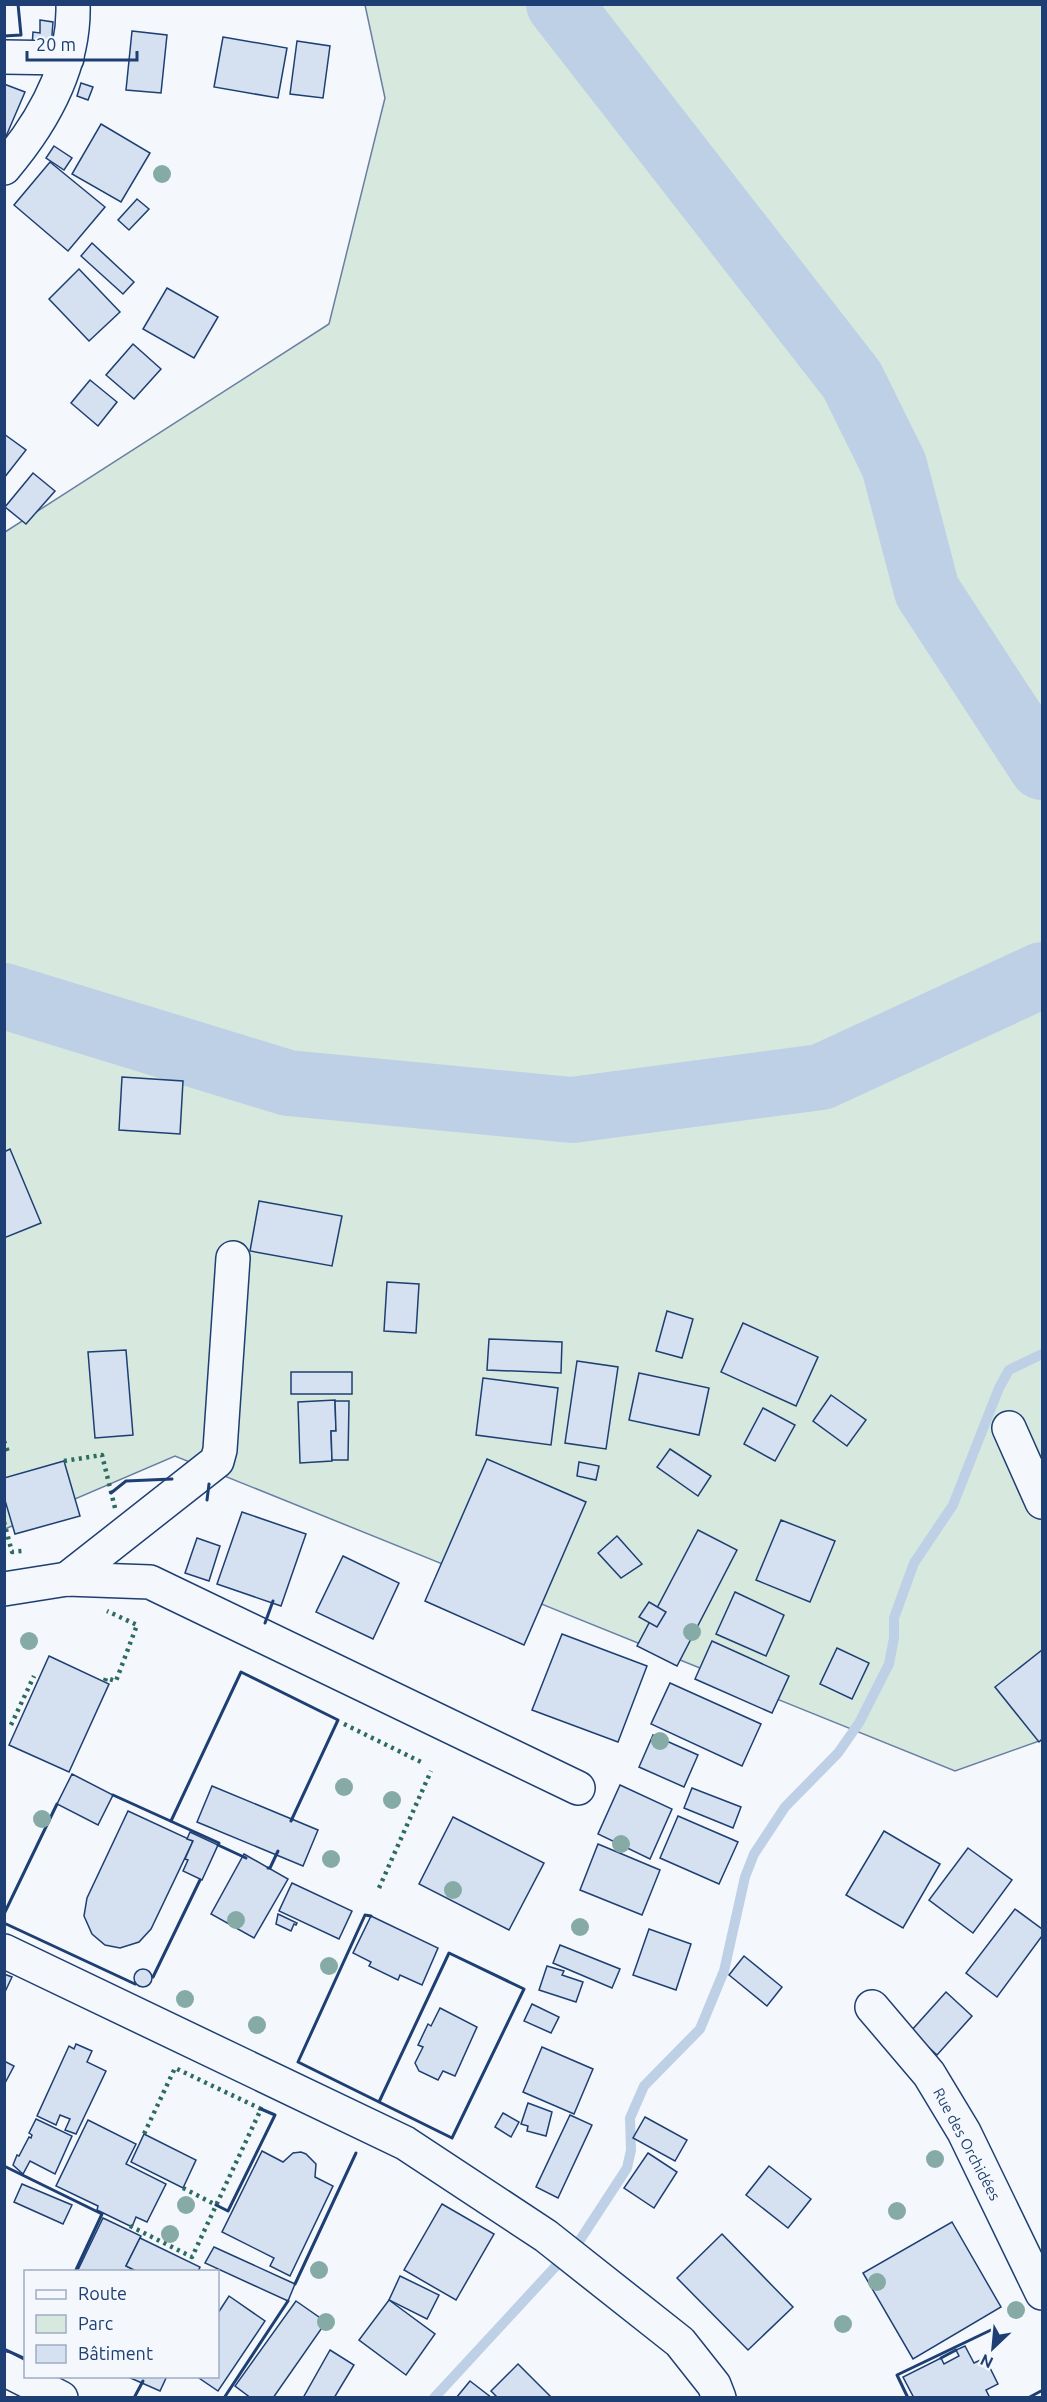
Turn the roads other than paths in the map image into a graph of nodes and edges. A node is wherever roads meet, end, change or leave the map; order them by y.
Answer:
1 (73, 4) edge
2 (4, 57) edge
3 (68, 58) junction
4 (4, 168) edge
5 (233, 1258) dead end
6 (1009, 1428) dead end
7 (1042, 1502) edge
8 (66, 1579) junction
9 (4, 1589) edge
10 (578, 1788) dead end
11 (4, 1951) edge
12 (872, 2007) dead end
13 (1042, 2293) edge
14 (4, 2369) edge
15 (61, 2397) edge
16 (719, 2397) edge

1 - 3 street
2 - 3 street
3 - 4 street
5 - 8 street
6 - 7 street
8 - 9 street
8 - 10 street
11 - 16 street
12 - 13 street, Rue des Orchidées
14 - 15 street

